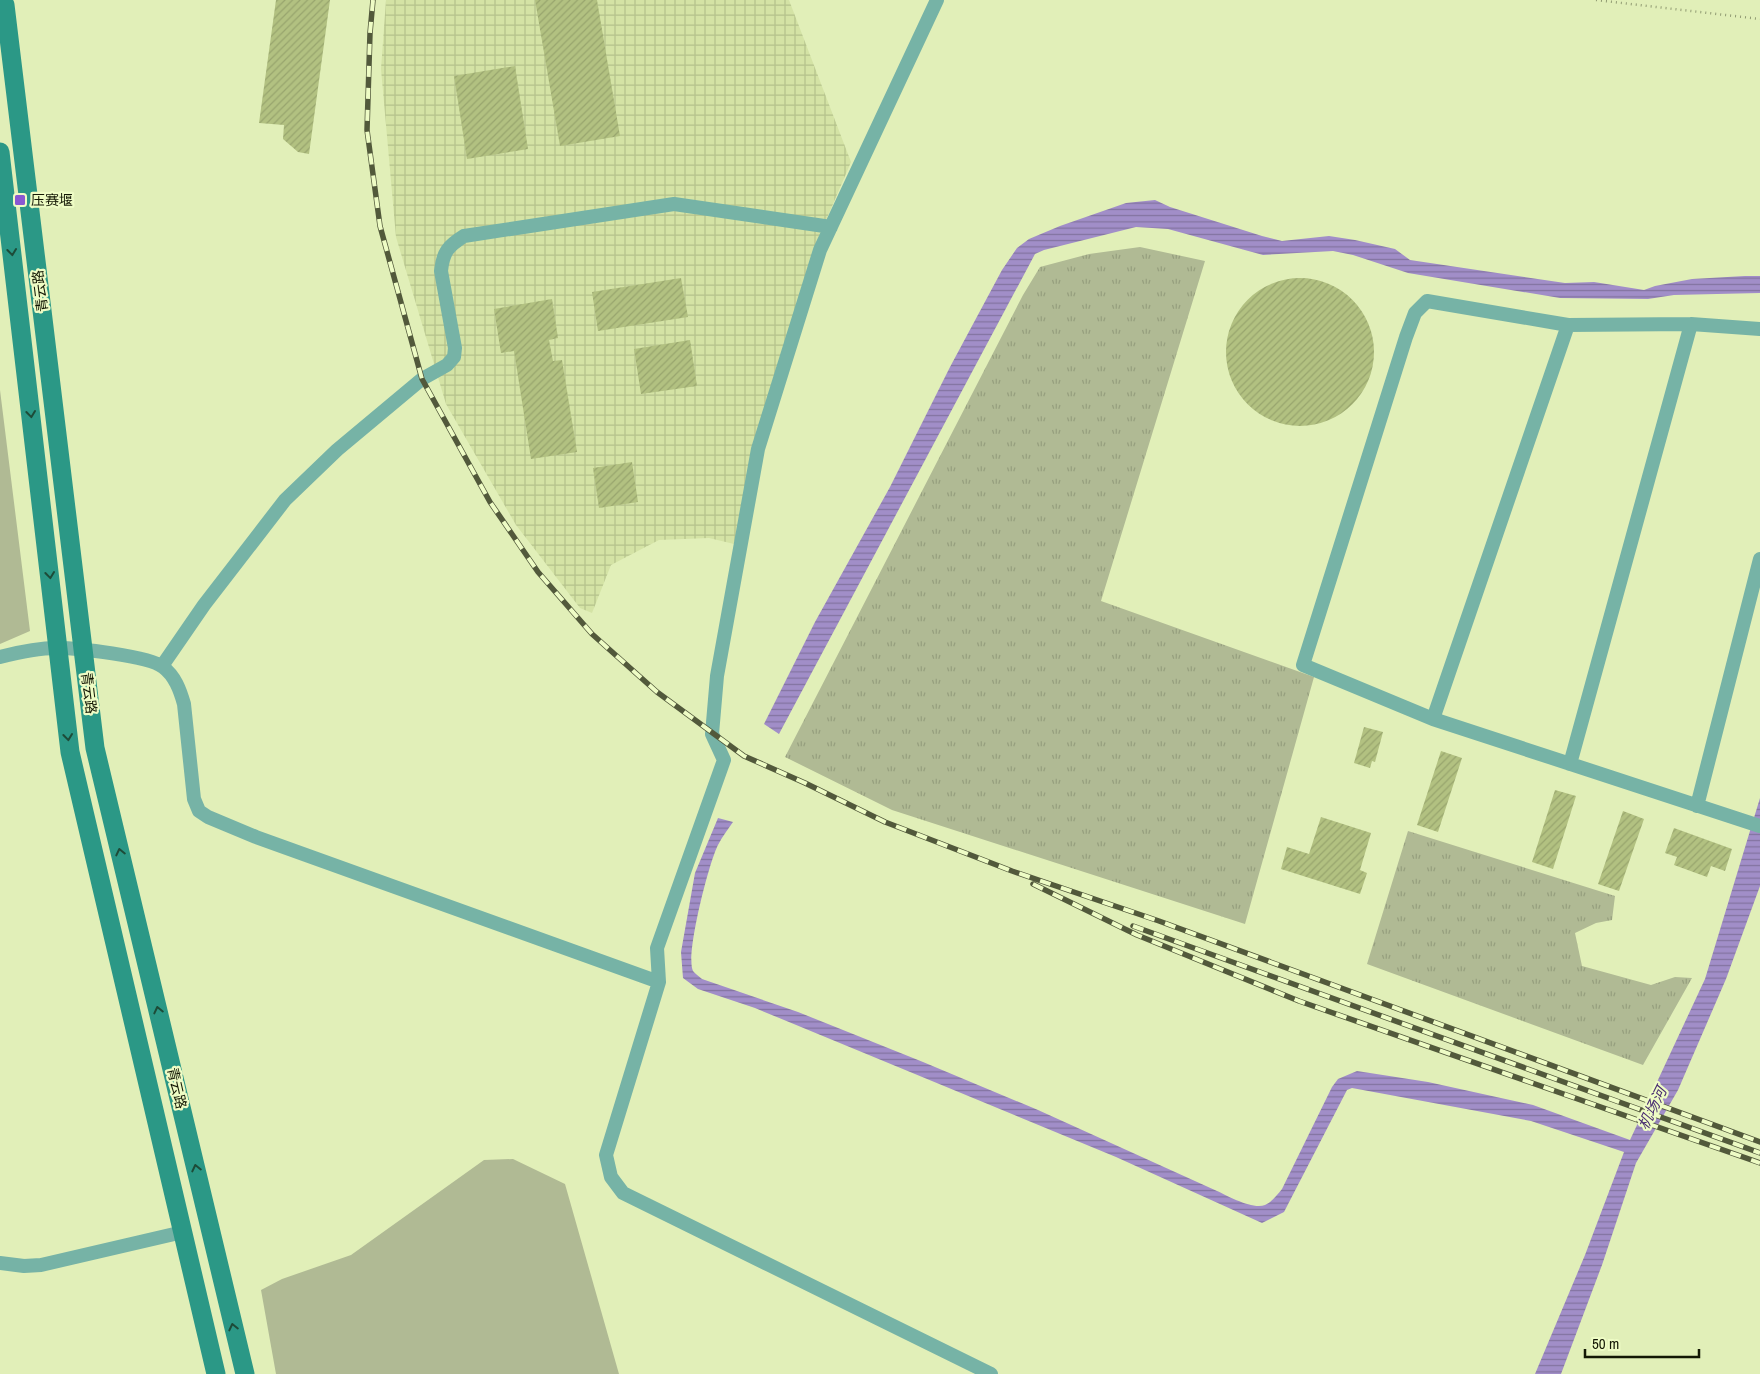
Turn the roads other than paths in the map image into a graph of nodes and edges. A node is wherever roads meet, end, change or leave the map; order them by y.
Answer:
1 (2, 0) edge
2 (937, 0) edge
3 (0, 152) edge
4 (831, 227) junction
5 (1691, 324) junction
6 (1568, 325) junction
7 (1760, 328) edge
8 (1760, 559) edge
9 (58, 648) junction
10 (84, 651) junction
11 (0, 657) edge
12 (162, 666) junction
13 (1433, 718) junction
14 (1570, 764) junction
15 (1697, 806) junction
16 (1760, 826) edge
17 (659, 982) junction
18 (183, 1232) junction
19 (0, 1263) edge
20 (216, 1374) edge
21 (245, 1374) edge
22 (991, 1374) edge

1 - 10 street, 青云路
2 - 4 street
3 -> 9 street, 青云路
4 - 12 street
4 - 17 street
5 - 6 street
5 - 7 street
5 - 14 street
6 - 13 street
6 - 13 street
8 - 15 street
9 - 10 street
9 - 11 street
9 -> 18 street, 青云路
10 - 12 street
21 -> 10 street, 青云路
12 - 17 street
13 - 14 street
14 - 15 street
15 - 16 street
17 - 22 street
18 - 19 street
18 - 20 street, 青云路

